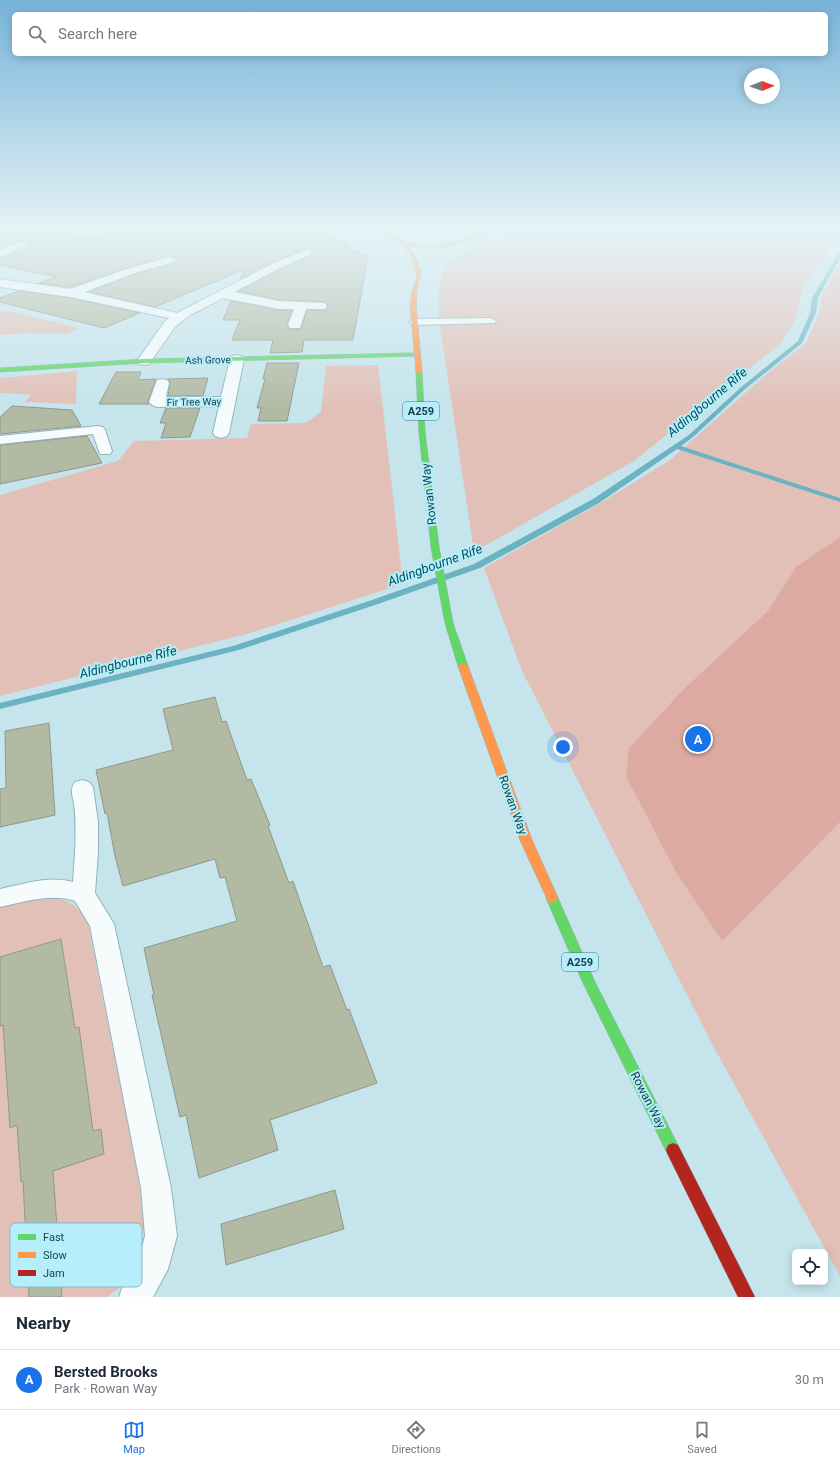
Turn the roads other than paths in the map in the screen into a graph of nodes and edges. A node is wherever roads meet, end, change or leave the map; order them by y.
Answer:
1 (26, 289) edge
2 (41, 289) edge
3 (83, 289) edge
4 (233, 289) edge
5 (415, 289) edge
6 (71, 293) junction
7 (223, 294) junction
8 (6, 295) dead end
9 (301, 306) junction
10 (321, 306) dead end
11 (180, 317) junction
12 (491, 321) dead end
13 (414, 322) junction
14 (295, 325) dead end
15 (417, 356) junction
16 (237, 359) junction
17 (144, 361) junction
18 (0, 370) edge
19 (162, 383) dead end
20 (227, 401) junction
21 (221, 434) dead end
22 (0, 440) edge
23 (104, 451) dead end
24 (82, 787) dead end
25 (83, 894) junction
26 (0, 898) edge
27 (142, 1285) edge
28 (141, 1287) edge
29 (135, 1297) edge
30 (747, 1297) edge

1 - 8 street
2 - 6 street
3 - 6 street
4 - 7 street
5 - 13 main road, Rowan Way / A259
6 - 11 street
7 - 9 street
7 - 11 street
9 - 10 street
9 - 14 street
11 - 17 street
12 - 13 lane
13 - 15 main road, Rowan Way / A259
15 - 16 main road, Ash Grove
15 - 30 main road, Rowan Way / A259
16 - 17 main road, Ash Grove
16 - 20 street, Fir Tree Way
17 - 18 main road, Ash Grove
19 - 20 street, Fir Tree Way
20 - 21 street, Fir Tree Way
22 - 23 lane
24 - 25 lane
25 - 26 lane
25 - 27 lane
28 - 29 lane

